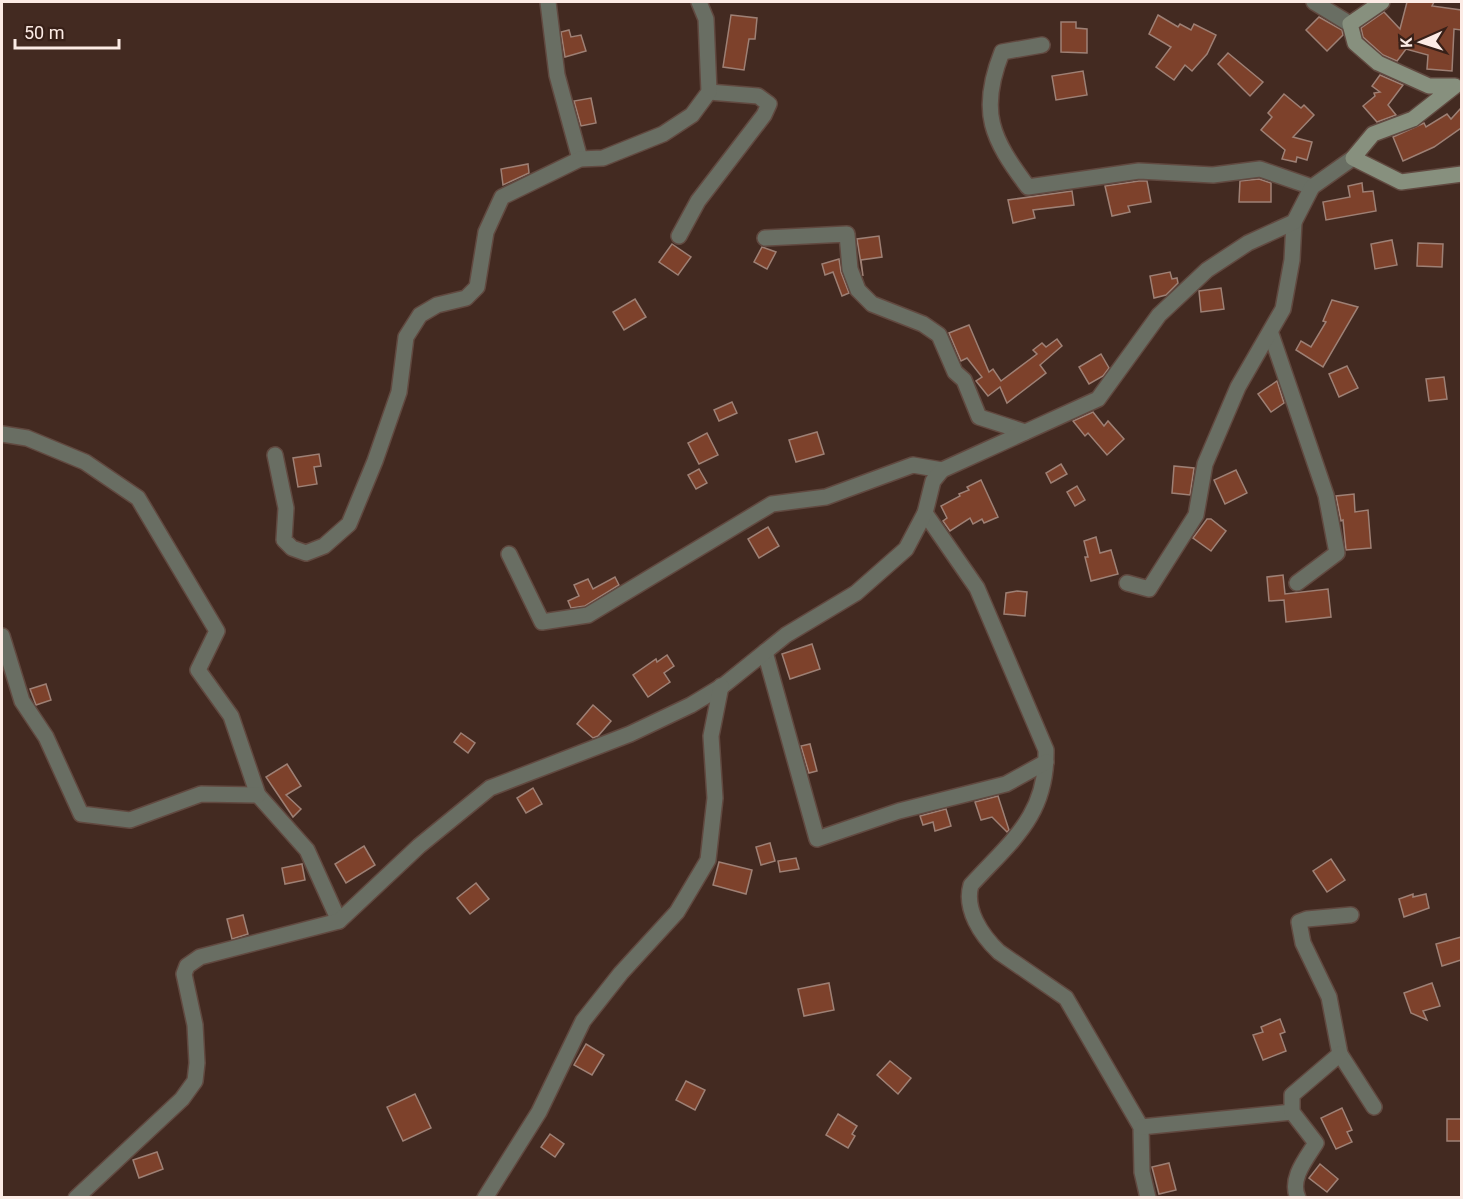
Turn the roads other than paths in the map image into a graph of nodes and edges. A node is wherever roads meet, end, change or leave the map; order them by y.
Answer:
1 (548, 2) edge
2 (699, 2) edge
3 (1314, 2) edge
4 (1382, 2) edge
5 (1350, 24) junction
6 (1042, 45) dead end
7 (709, 92) junction
8 (1353, 158) junction
9 (580, 159) junction
10 (1461, 174) edge
11 (1312, 187) junction
12 (1294, 222) junction
13 (679, 236) dead end
14 (765, 238) dead end
15 (1271, 334) junction
16 (1025, 432) junction
17 (2, 434) edge
18 (275, 455) dead end
19 (942, 470) junction
20 (925, 513) junction
21 (509, 554) dead end
22 (1127, 583) dead end
23 (1297, 583) dead end
24 (2, 636) edge
25 (765, 652) junction
26 (722, 686) junction
27 (1046, 762) junction
28 (258, 795) junction
29 (1351, 915) dead end
30 (339, 921) junction
31 (1340, 1054) junction
32 (1374, 1107) dead end
33 (1292, 1112) junction
34 (1141, 1127) junction
35 (76, 1197) edge
36 (485, 1197) edge
37 (1148, 1197) edge
38 (1298, 1197) edge

1 - 9 street
2 - 7 street
3 - 5 street
4 - 5 street
5 - 8 street
6 - 11 street
7 - 9 street
7 - 13 street
8 - 10 street
8 - 11 street
9 - 18 street
11 - 12 street
12 - 15 street
12 - 16 street
14 - 16 street
15 - 22 street
15 - 23 street
16 - 19 street
17 - 28 street
19 - 20 street
19 - 21 street
20 - 25 street
20 - 27 street
24 - 28 street
25 - 26 street
25 - 27 street
26 - 30 street
26 - 36 street
27 - 34 street
28 - 30 street
29 - 31 street
30 - 35 street
31 - 32 street
31 - 33 street
33 - 34 street
33 - 38 street
34 - 37 street

